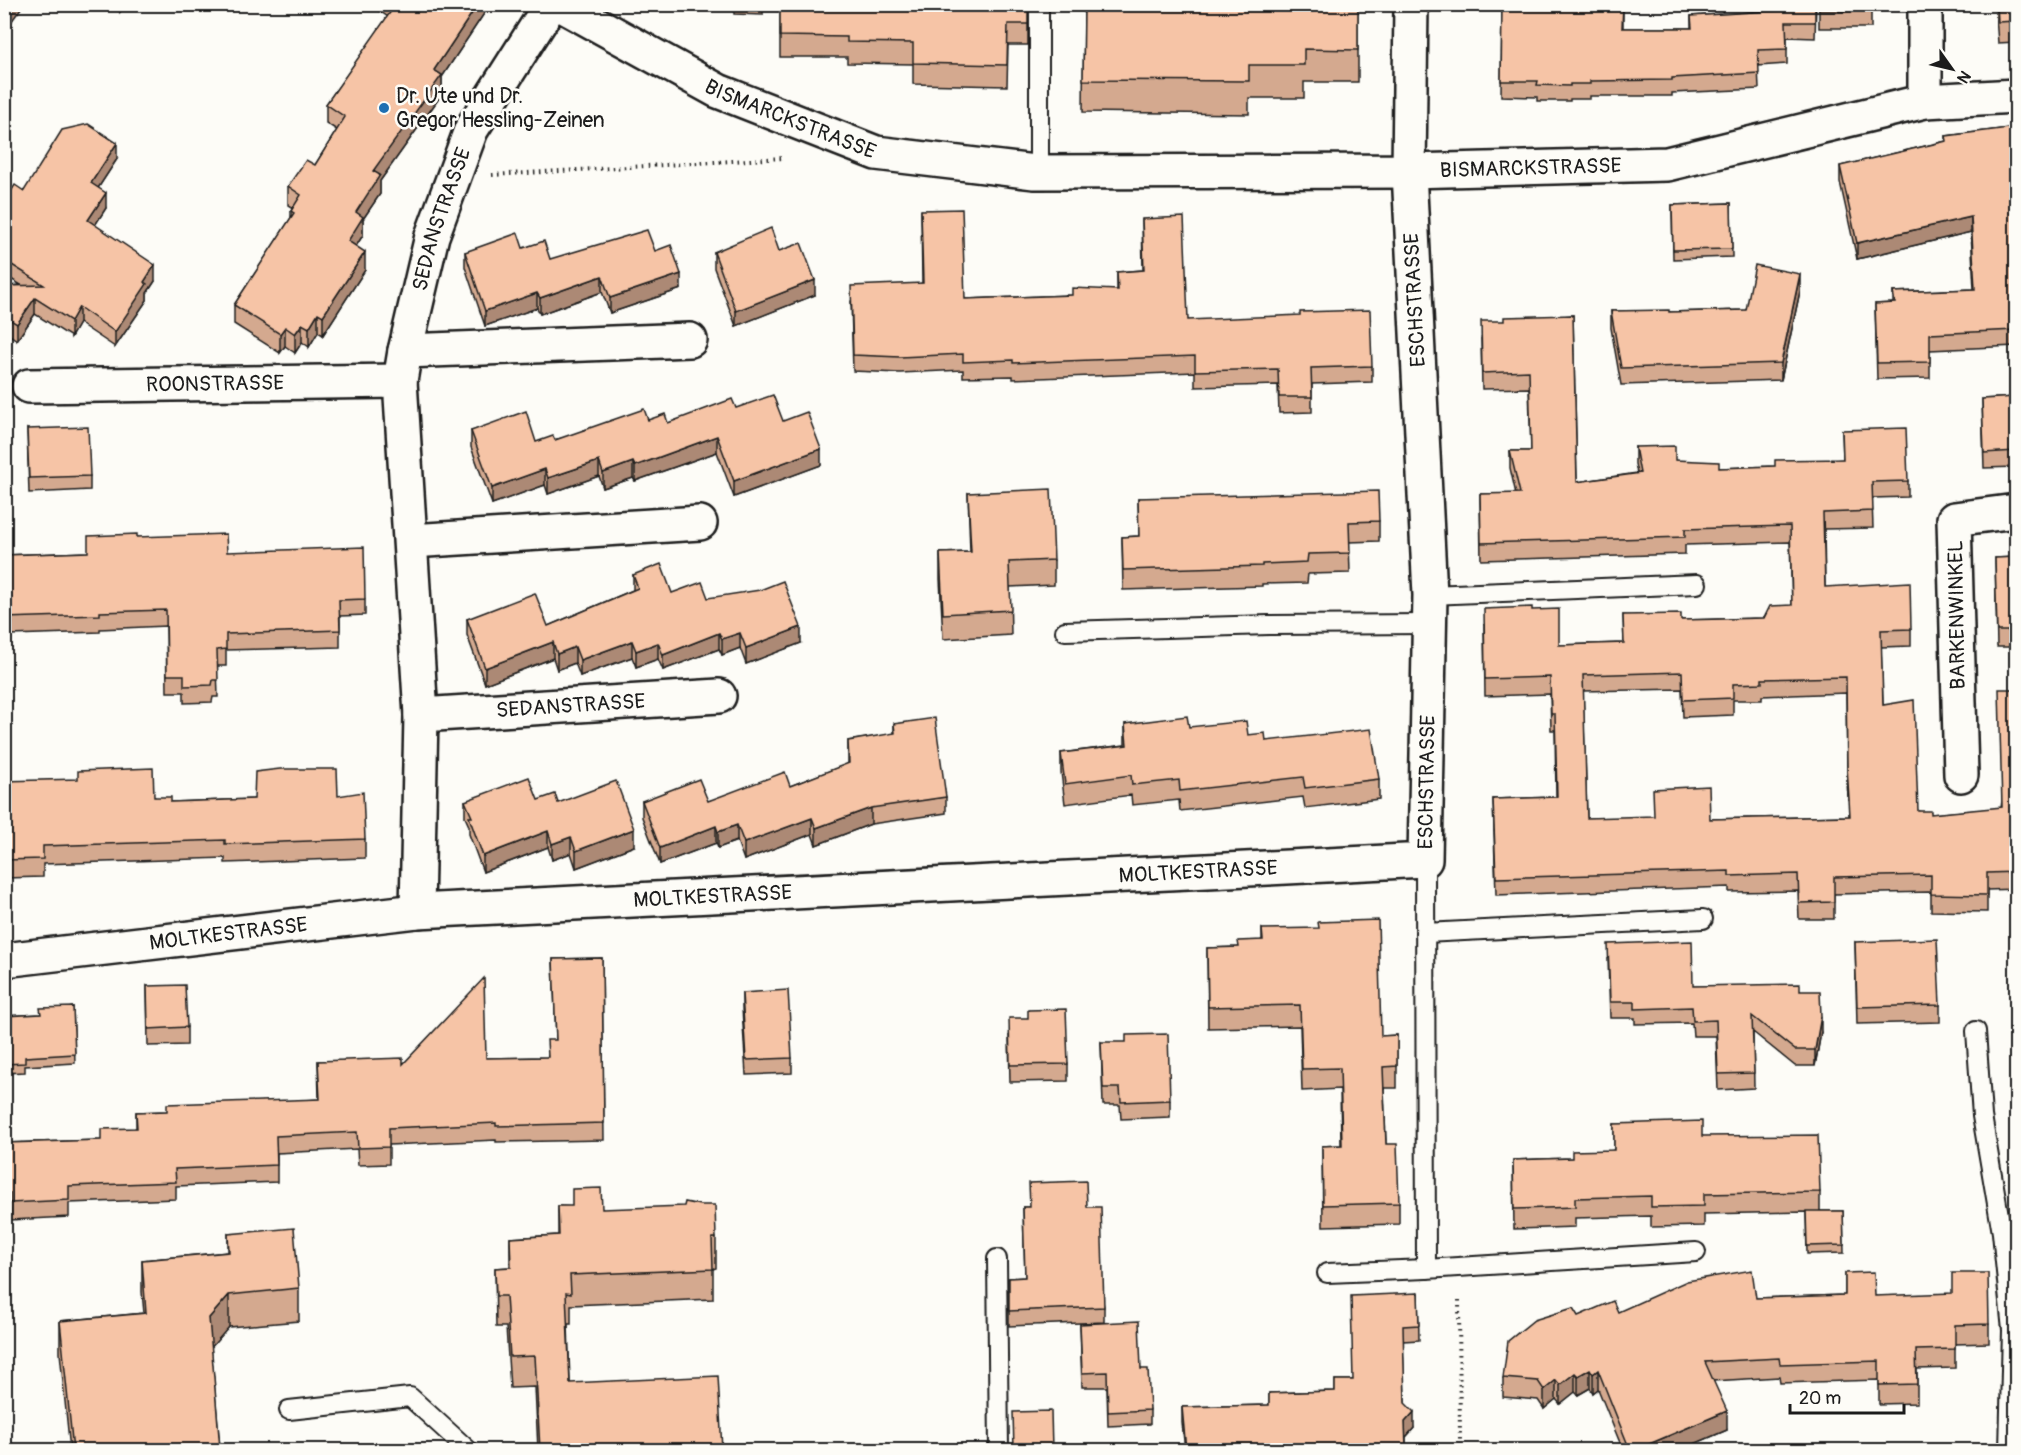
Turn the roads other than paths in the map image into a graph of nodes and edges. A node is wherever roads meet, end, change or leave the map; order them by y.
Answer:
1 (551, 4) edge
2 (560, 4) edge
3 (1039, 4) edge
4 (1411, 4) edge
5 (1924, 4) edge
6 (2016, 96) edge
7 (1925, 101) junction
8 (1409, 171) junction
9 (1039, 172) junction
10 (690, 339) dead end
11 (402, 366) junction
12 (29, 386) dead end
13 (2016, 511) edge
14 (700, 523) dead end
15 (411, 541) junction
16 (1697, 584) dead end
17 (1430, 610) junction
18 (1065, 631) dead end
19 (719, 696) dead end
20 (421, 715) junction
21 (1961, 775) dead end
22 (1425, 860) junction
23 (417, 911) junction
24 (1703, 919) dead end
25 (1425, 933) junction
26 (4, 960) edge
27 (1976, 1031) dead end
28 (1696, 1252) dead end
29 (998, 1259) dead end
30 (1426, 1269) junction
31 (1327, 1273) dead end
32 (289, 1410) dead end
33 (468, 1450) edge
34 (999, 1450) edge
35 (2009, 1450) edge

1 - 11 street, SEDANSTRASSE
2 - 9 street, BISMARCKSTRASSE
3 - 9 lane
4 - 8 street, ESCHSTRASSE
5 - 7 street
6 - 7 street, BISMARCKSTRASSE
7 - 8 street, BISMARCKSTRASSE
8 - 9 street, BISMARCKSTRASSE
8 - 17 street, ESCHSTRASSE
10 - 11 street
11 - 12 street, ROONSTRASSE
11 - 15 street, SEDANSTRASSE
13 - 21 street, BARKENWINKEL
14 - 15 street
15 - 20 street, SEDANSTRASSE
16 - 17 lane
17 - 18 lane
17 - 22 street, ESCHSTRASSE
19 - 20 street, SEDANSTRASSE
20 - 23 street, SEDANSTRASSE
22 - 23 street, MOLTKESTRASSE
22 - 25 lane
23 - 26 street, MOLTKESTRASSE
24 - 25 lane
25 - 30 lane
27 - 35 lane
28 - 30 lane
29 - 34 lane
30 - 31 lane
32 - 33 lane

